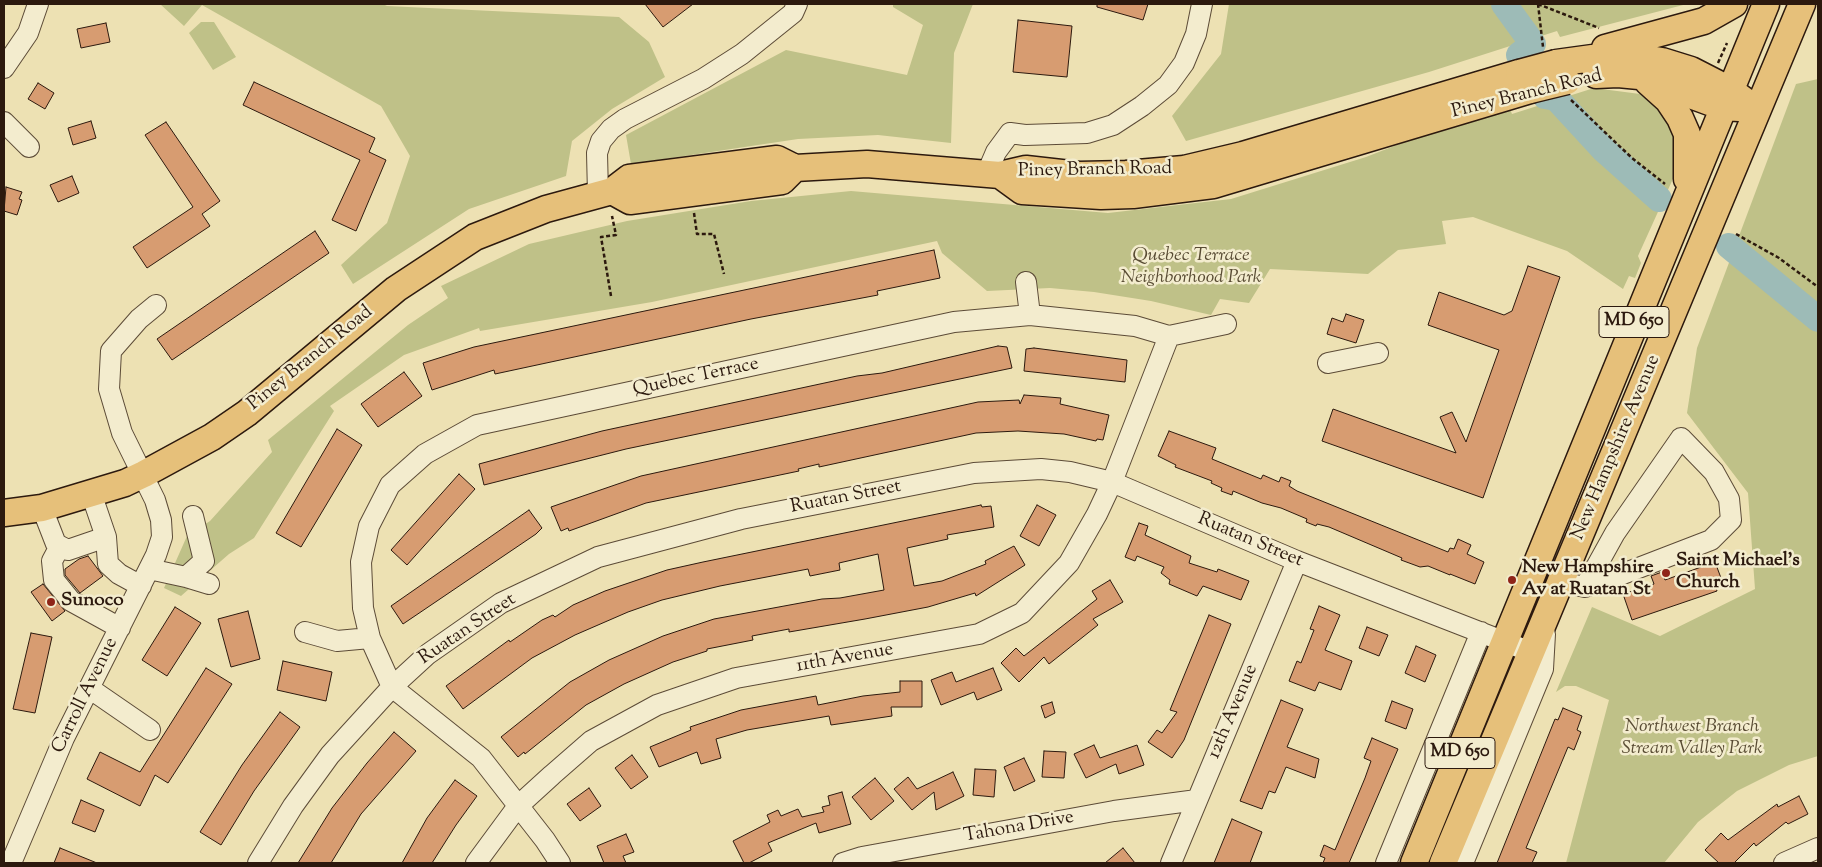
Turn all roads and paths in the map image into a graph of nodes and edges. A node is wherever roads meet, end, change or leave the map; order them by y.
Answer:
1 (38, 4) edge
2 (797, 4) edge
3 (1202, 4) edge
4 (1538, 4) edge
5 (1734, 4) edge
6 (1766, 4) edge
7 (1802, 4) edge
8 (1601, 28) dead end
9 (1730, 35) dead end
10 (4, 68) edge
11 (1560, 74) junction
12 (1639, 76) junction
13 (1722, 89) junction
14 (1757, 110) junction
15 (4, 122) edge
16 (29, 147) dead end
17 (994, 174) junction
18 (1676, 189) junction
19 (607, 200) junction
20 (694, 211) dead end
21 (1736, 234) dead end
22 (724, 274) dead end
23 (1026, 282) dead end
24 (1818, 287) edge
25 (611, 296) dead end
26 (156, 305) dead end
27 (1030, 316) junction
28 (1226, 324) dead end
29 (1169, 336) junction
30 (1378, 353) dead end
31 (1328, 363) dead end
32 (144, 474) junction
33 (1112, 482) junction
34 (91, 493) junction
35 (42, 508) junction
36 (4, 513) edge
37 (193, 516) dead end
38 (106, 537) junction
39 (60, 546) junction
40 (1603, 557) junction
41 (1297, 561) junction
42 (1615, 576) junction
43 (186, 577) junction
44 (145, 578) junction
45 (209, 584) dead end
46 (1573, 585) junction
47 (1546, 616) junction
48 (120, 628) junction
49 (305, 632) dead end
50 (1480, 632) junction
51 (370, 638) junction
52 (1506, 642) junction
53 (1531, 652) junction
54 (392, 687) junction
55 (89, 688) junction
56 (150, 730) dead end
57 (1197, 800) junction
58 (518, 806) junction
59 (1818, 848) edge
60 (918, 855) edge
61 (11, 863) edge
62 (258, 863) edge
63 (476, 863) edge
64 (560, 863) edge
65 (842, 863) edge
66 (1171, 863) edge
67 (1386, 863) edge
68 (1414, 863) edge
69 (1443, 863) edge
70 (1463, 863) edge
71 (1784, 863) edge

1 - 10 street
2 - 19 street
3 - 17 street
4 - 8 path
4 - 11 path
5 - 11 main road
6 - 13 main road, New Hampshire Avenue / MD 650
7 - 14 main road, New Hampshire Avenue / MD 650
9 - 13 path
11 - 12 main road, Piney Branch Road
11 - 13 main road, Piney Branch Road
11 - 17 main road, Piney Branch Road, bridge
11 - 18 path
12 - 13 main road, Piney Branch Road
12 - 18 main road
13 - 14 main road, Piney Branch Road
13 - 18 main road, New Hampshire Avenue / MD 650
14 - 46 main road, New Hampshire Avenue / MD 650
15 - 16 street
17 - 19 main road, Piney Branch Road
18 - 52 main road, New Hampshire Avenue / MD 650
19 - 25 path
19 - 32 main road, Piney Branch Road
20 - 22 path
21 - 24 path
23 - 27 street
26 - 32 street, Carroll Avenue
27 - 29 street, Quebec Terrace
27 - 51 street, Quebec Terrace
28 - 29 street
29 - 33 street, 11th Avenue
30 - 31 street
32 - 34 main road, Piney Branch Road
32 - 44 street, Carroll Avenue
33 - 41 street, Ruatan Street
33 - 54 street, Ruatan Street
33 - 58 street, 11th Avenue
34 - 35 main road, Piney Branch Road
34 - 38 street
35 - 36 main road, Piney Branch Road
35 - 39 street
37 - 43 street
38 - 39 street
38 - 44 street
39 - 48 street
40 - 42 street
40 - 42 street
40 - 46 street
41 - 50 street, Ruatan Street
41 - 57 street, 12th Avenue
42 - 46 street
43 - 44 street
43 - 45 street
44 - 48 street, Carroll Avenue
46 - 47 main road, New Hampshire Avenue / MD 650
47 - 53 main road, New Hampshire Avenue / MD 650
47 - 70 street
48 - 55 street, Carroll Avenue
49 - 51 street
50 - 52 street, Ruatan Street
50 - 67 street
51 - 54 street, Quebec Terrace
52 - 53 street, Ruatan Street
52 - 68 main road, New Hampshire Avenue / MD 650
53 - 69 main road, New Hampshire Avenue / MD 650
54 - 58 street
54 - 62 street, Ruatan Street
55 - 56 street
55 - 61 street, Carroll Avenue
57 - 60 street, Tahona Drive
57 - 66 street, 12th Avenue
58 - 63 street, 11th Avenue
58 - 64 street
59 - 71 street
60 - 65 street, Tahona Drive

